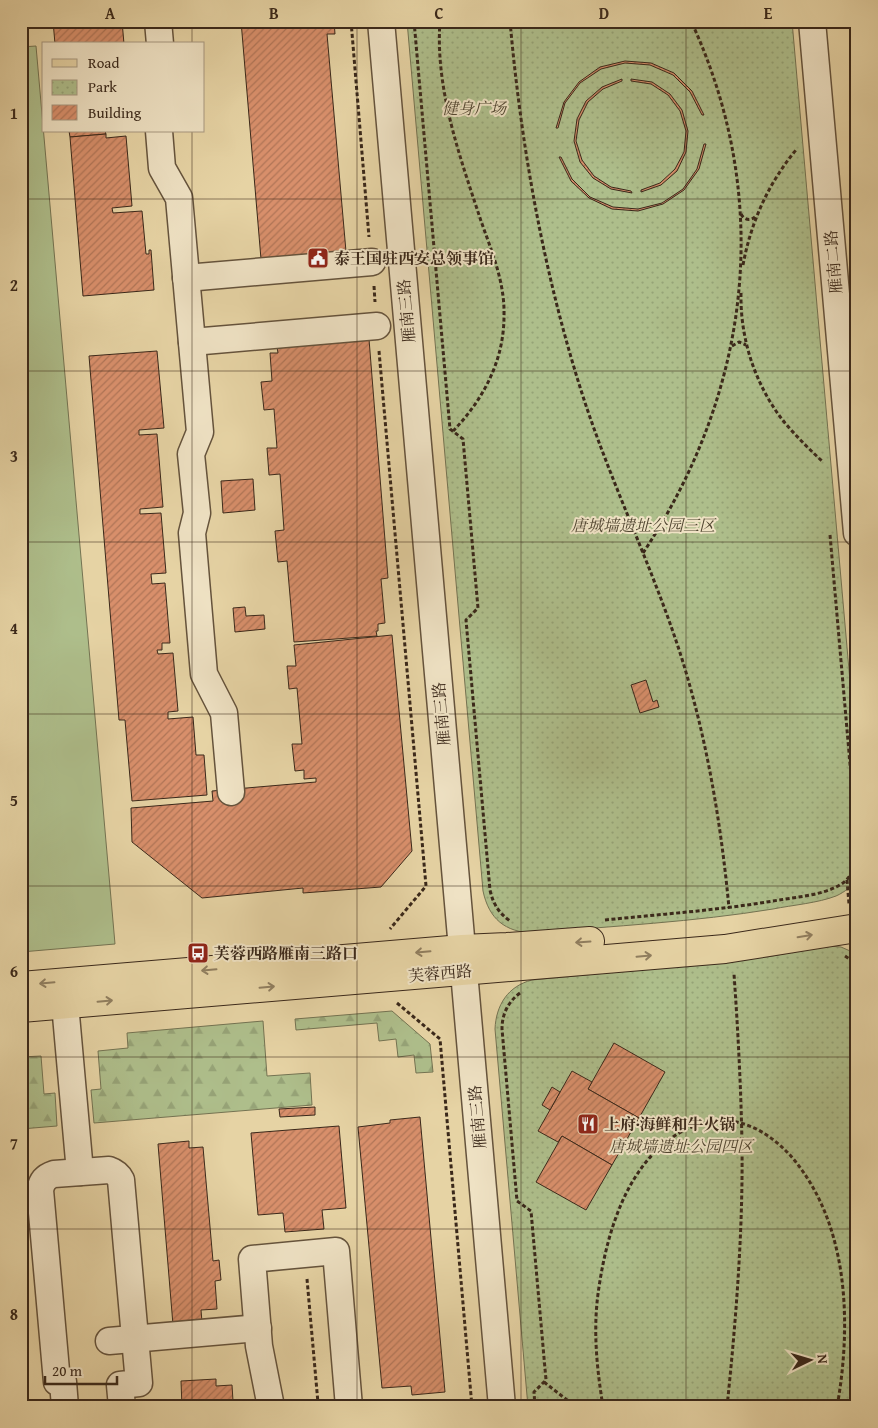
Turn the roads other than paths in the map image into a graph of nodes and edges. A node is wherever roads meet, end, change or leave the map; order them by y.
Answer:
1 (158, 21) edge
2 (381, 21) edge
3 (812, 21) edge
4 (160, 42) edge
5 (159, 132) edge
6 (372, 262) road end
7 (186, 278) junction
8 (377, 326) road end
9 (192, 342) junction
10 (857, 533) edge
11 (231, 792) dead end
12 (857, 909) edge
13 (857, 928) edge
14 (463, 960) junction
15 (21, 986) edge
16 (65, 1004) junction
17 (21, 1008) edge
18 (80, 1172) junction
19 (258, 1328) junction
20 (135, 1339) junction
21 (109, 1341) dead end
22 (65, 1407) edge
23 (122, 1407) edge
24 (271, 1407) edge
25 (349, 1407) edge
26 (502, 1407) edge

1 - 4 street
2 - 14 street, 雁南三路
3 - 10 street, 雁南二路
5 - 7 street
6 - 7 street
7 - 9 street
8 - 9 street
9 - 11 street
12 -> 14 main road, 芙蓉西路
14 -> 13 main road, 芙蓉西路
14 -> 15 main road, 芙蓉西路
16 -> 14 main road, 芙蓉西路
14 - 26 street, 雁南三路
16 - 17 main road, 芙蓉西路
16 - 18 street
18 - 20 street
18 - 22 street
19 - 20 street
19 - 24 street
19 - 25 street
20 - 21 street
20 - 23 street

